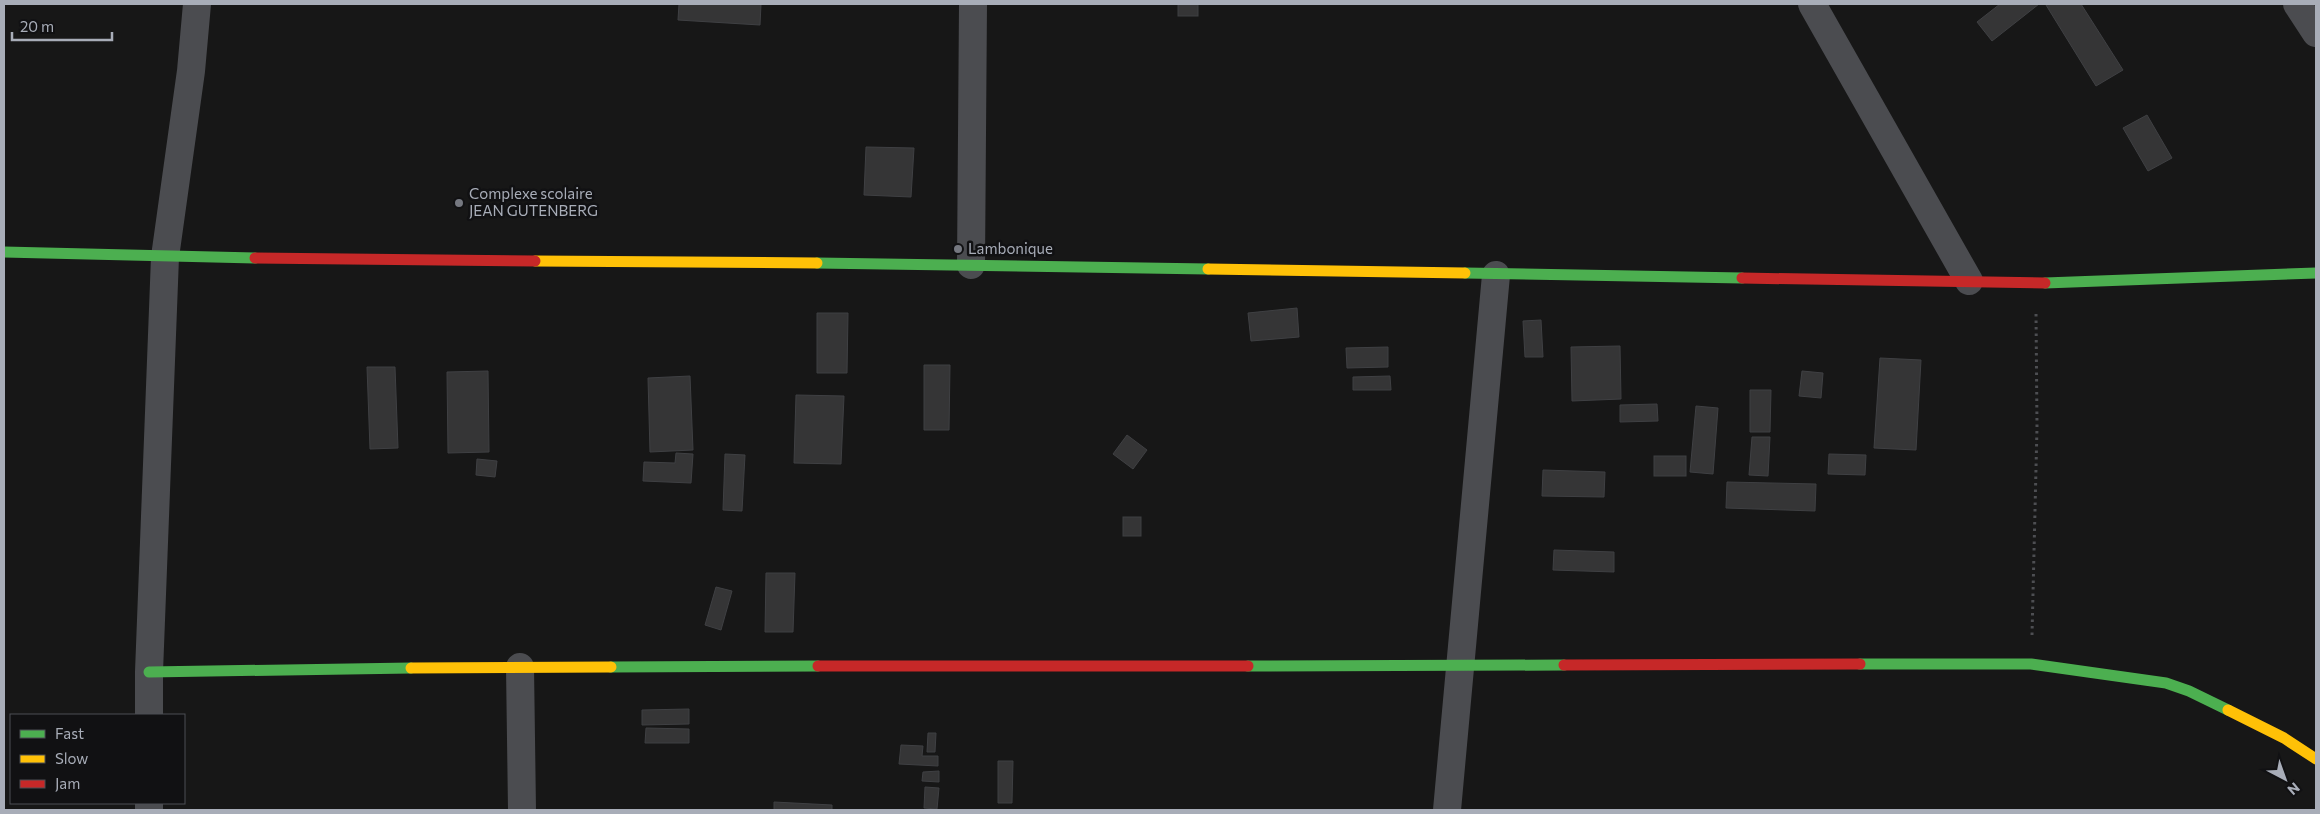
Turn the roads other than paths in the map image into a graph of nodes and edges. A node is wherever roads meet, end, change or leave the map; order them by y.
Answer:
1 (197, 4) edge
2 (973, 4) edge
3 (1812, 4) edge
4 (2296, 4) edge
5 (2316, 33) edge
6 (4, 252) edge
7 (165, 256) junction
8 (971, 265) junction
9 (2316, 273) edge
10 (1496, 275) junction
11 (1969, 281) junction
12 (1459, 664) junction
13 (520, 667) junction
14 (149, 672) junction
15 (149, 714) edge
16 (2316, 759) edge
17 (522, 810) edge
18 (1447, 810) edge

1 - 7 street
2 - 8 street
3 - 11 street
4 - 5 street
6 - 7 street
7 - 8 street
7 - 14 street
8 - 10 street
9 - 11 street
10 - 11 street
10 - 12 street
12 - 13 street
12 - 16 street
12 - 18 street
13 - 14 street
13 - 17 street
14 - 15 street

